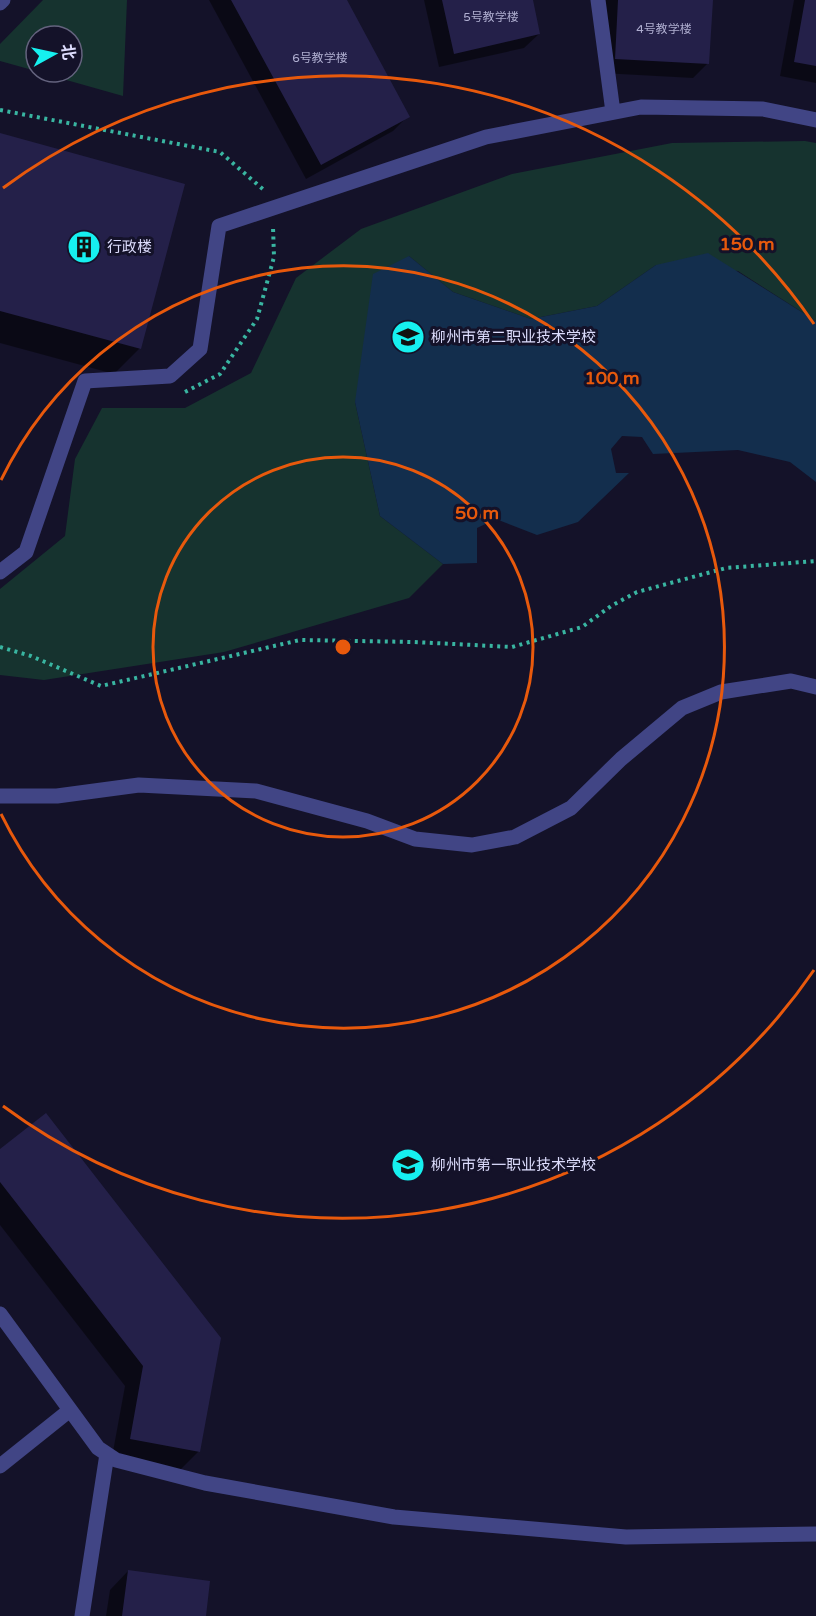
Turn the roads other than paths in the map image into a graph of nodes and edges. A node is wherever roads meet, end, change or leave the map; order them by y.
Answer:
1 (598, 0) edge
2 (613, 112) junction
3 (816, 120) edge
4 (0, 572) edge
5 (816, 687) edge
6 (0, 796) edge
7 (0, 1314) edge
8 (70, 1410) junction
9 (107, 1454) junction
10 (0, 1466) edge
11 (816, 1534) edge
12 (82, 1616) edge

1 - 2 street
2 - 3 street
2 - 4 street
5 - 6 street
7 - 8 street
8 - 9 street
8 - 10 street
9 - 11 street
9 - 12 street

